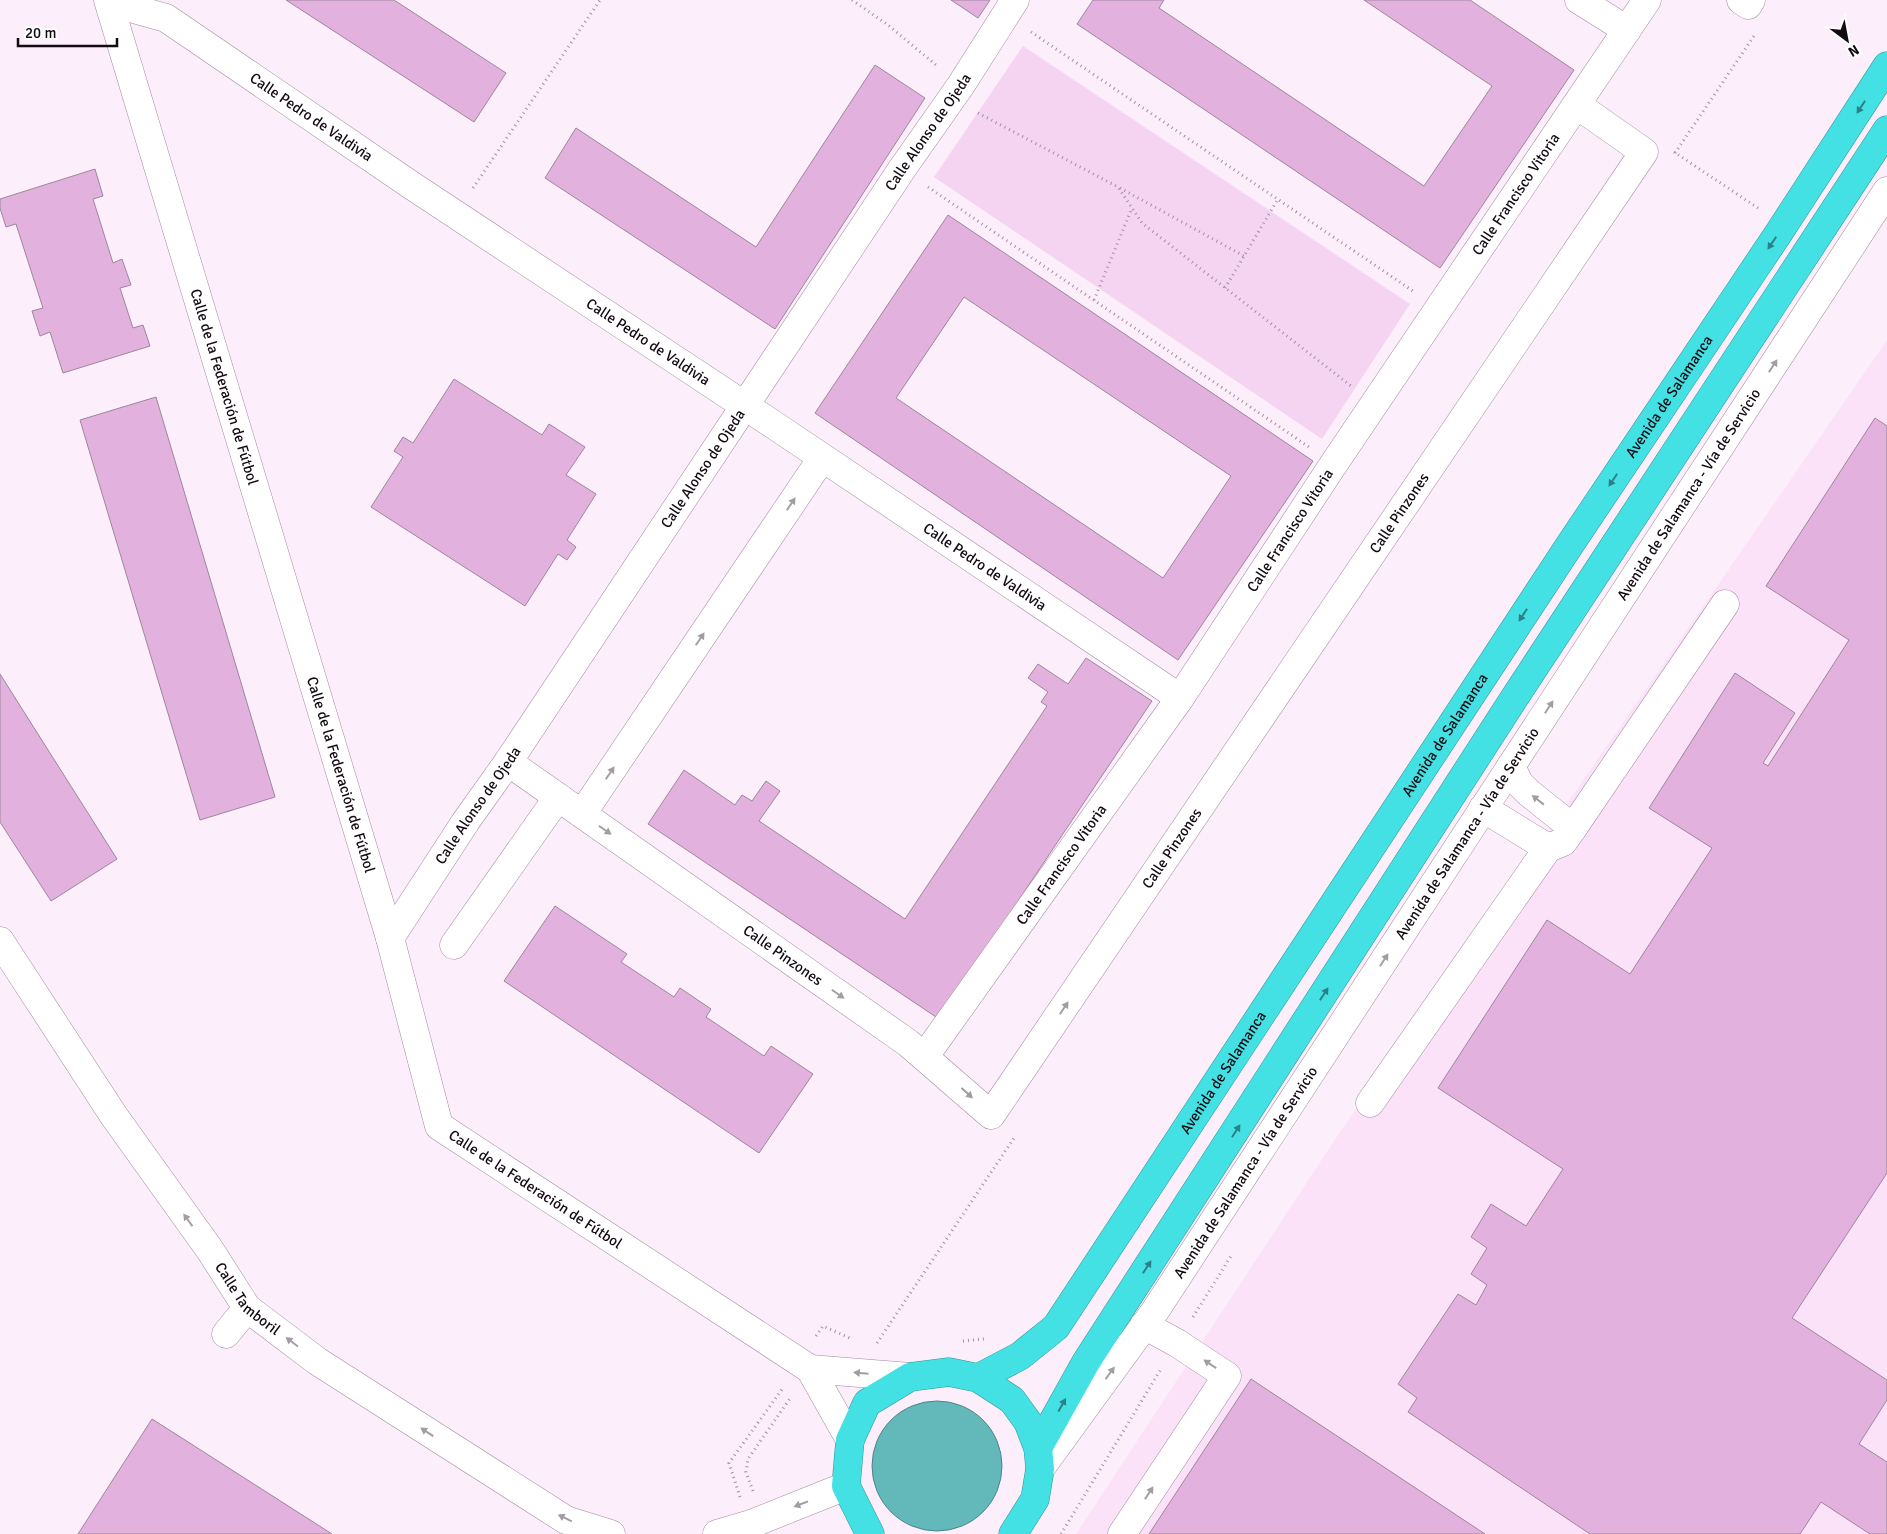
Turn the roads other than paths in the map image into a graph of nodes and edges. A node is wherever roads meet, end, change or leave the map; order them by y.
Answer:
1 (1579, 0) edge
2 (1647, 0) edge
3 (1740, 0) edge
4 (1751, 0) edge
5 (110, 1) edge
6 (1011, 7) edge
7 (1627, 30) junction
8 (1887, 66) edge
9 (1577, 105) junction
10 (1887, 130) edge
11 (1887, 191) edge
12 (745, 407) junction
13 (822, 458) junction
14 (1725, 604) dead end
15 (1180, 698) junction
16 (508, 762) junction
17 (1511, 766) junction
18 (558, 797) junction
19 (1484, 808) junction
20 (582, 814) junction
21 (1573, 828) junction
22 (1548, 848) junction
23 (390, 938) junction
24 (0, 942) edge
25 (454, 945) dead end
26 (925, 1056) junction
27 (1370, 1102) dead end
28 (247, 1308) junction
29 (1144, 1325) junction
30 (226, 1334) dead end
31 (804, 1365) junction
32 (910, 1377) junction
33 (978, 1378) junction
34 (850, 1440) junction
35 (1039, 1458) junction
36 (846, 1486) junction
37 (611, 1534) edge
38 (717, 1534) edge
39 (870, 1534) edge
40 (1013, 1534) edge
41 (1122, 1534) edge

1 - 7 street
2 - 7 street, Calle Francisco Vitoria
3 - 4 street
5 - 12 street, Calle Pedro de Valdivia
5 - 23 street, Calle de la Federación de Fútbol
6 - 12 street, Calle Alonso de Ojeda
7 - 9 street, Calle Francisco Vitoria
8 -> 33 highway, Avenida de Salamanca
9 - 15 street, Calle Francisco Vitoria
26 -> 9 street, Calle Pinzones
35 -> 10 highway
17 -> 11 street, Avenida de Salamanca - Vía de Servicio
12 - 13 street, Calle Pedro de Valdivia
12 - 16 street, Calle Alonso de Ojeda
13 - 15 street, Calle Pedro de Valdivia
20 -> 13 street
14 - 21 street
15 - 26 street, Calle Francisco Vitoria
16 - 18 street, Calle Pinzones
16 - 23 street, Calle Alonso de Ojeda
17 - 19 street, Avenida de Salamanca - Vía de Servicio
21 -> 17 street
18 - 20 street, Calle Pinzones
18 - 25 street
19 - 22 street
29 -> 19 street, Avenida de Salamanca - Vía de Servicio
20 -> 26 street, Calle Pinzones
21 - 22 street
22 - 27 street
23 - 31 street, Calle de la Federación de Fútbol
28 -> 24 street, Calle Tamboril
28 - 30 street
37 -> 28 street, Calle Tamboril
35 -> 29 street, Avenida de Salamanca - Vía de Servicio
41 -> 29 street
32 -> 31 street, Calle de la Federación de Fútbol
31 - 34 street, Calle de la Federación de Fútbol
32 - 33 highway
32 - 34 highway
33 - 35 highway
34 - 36 highway
35 - 40 highway
36 -> 38 street
36 - 39 highway

